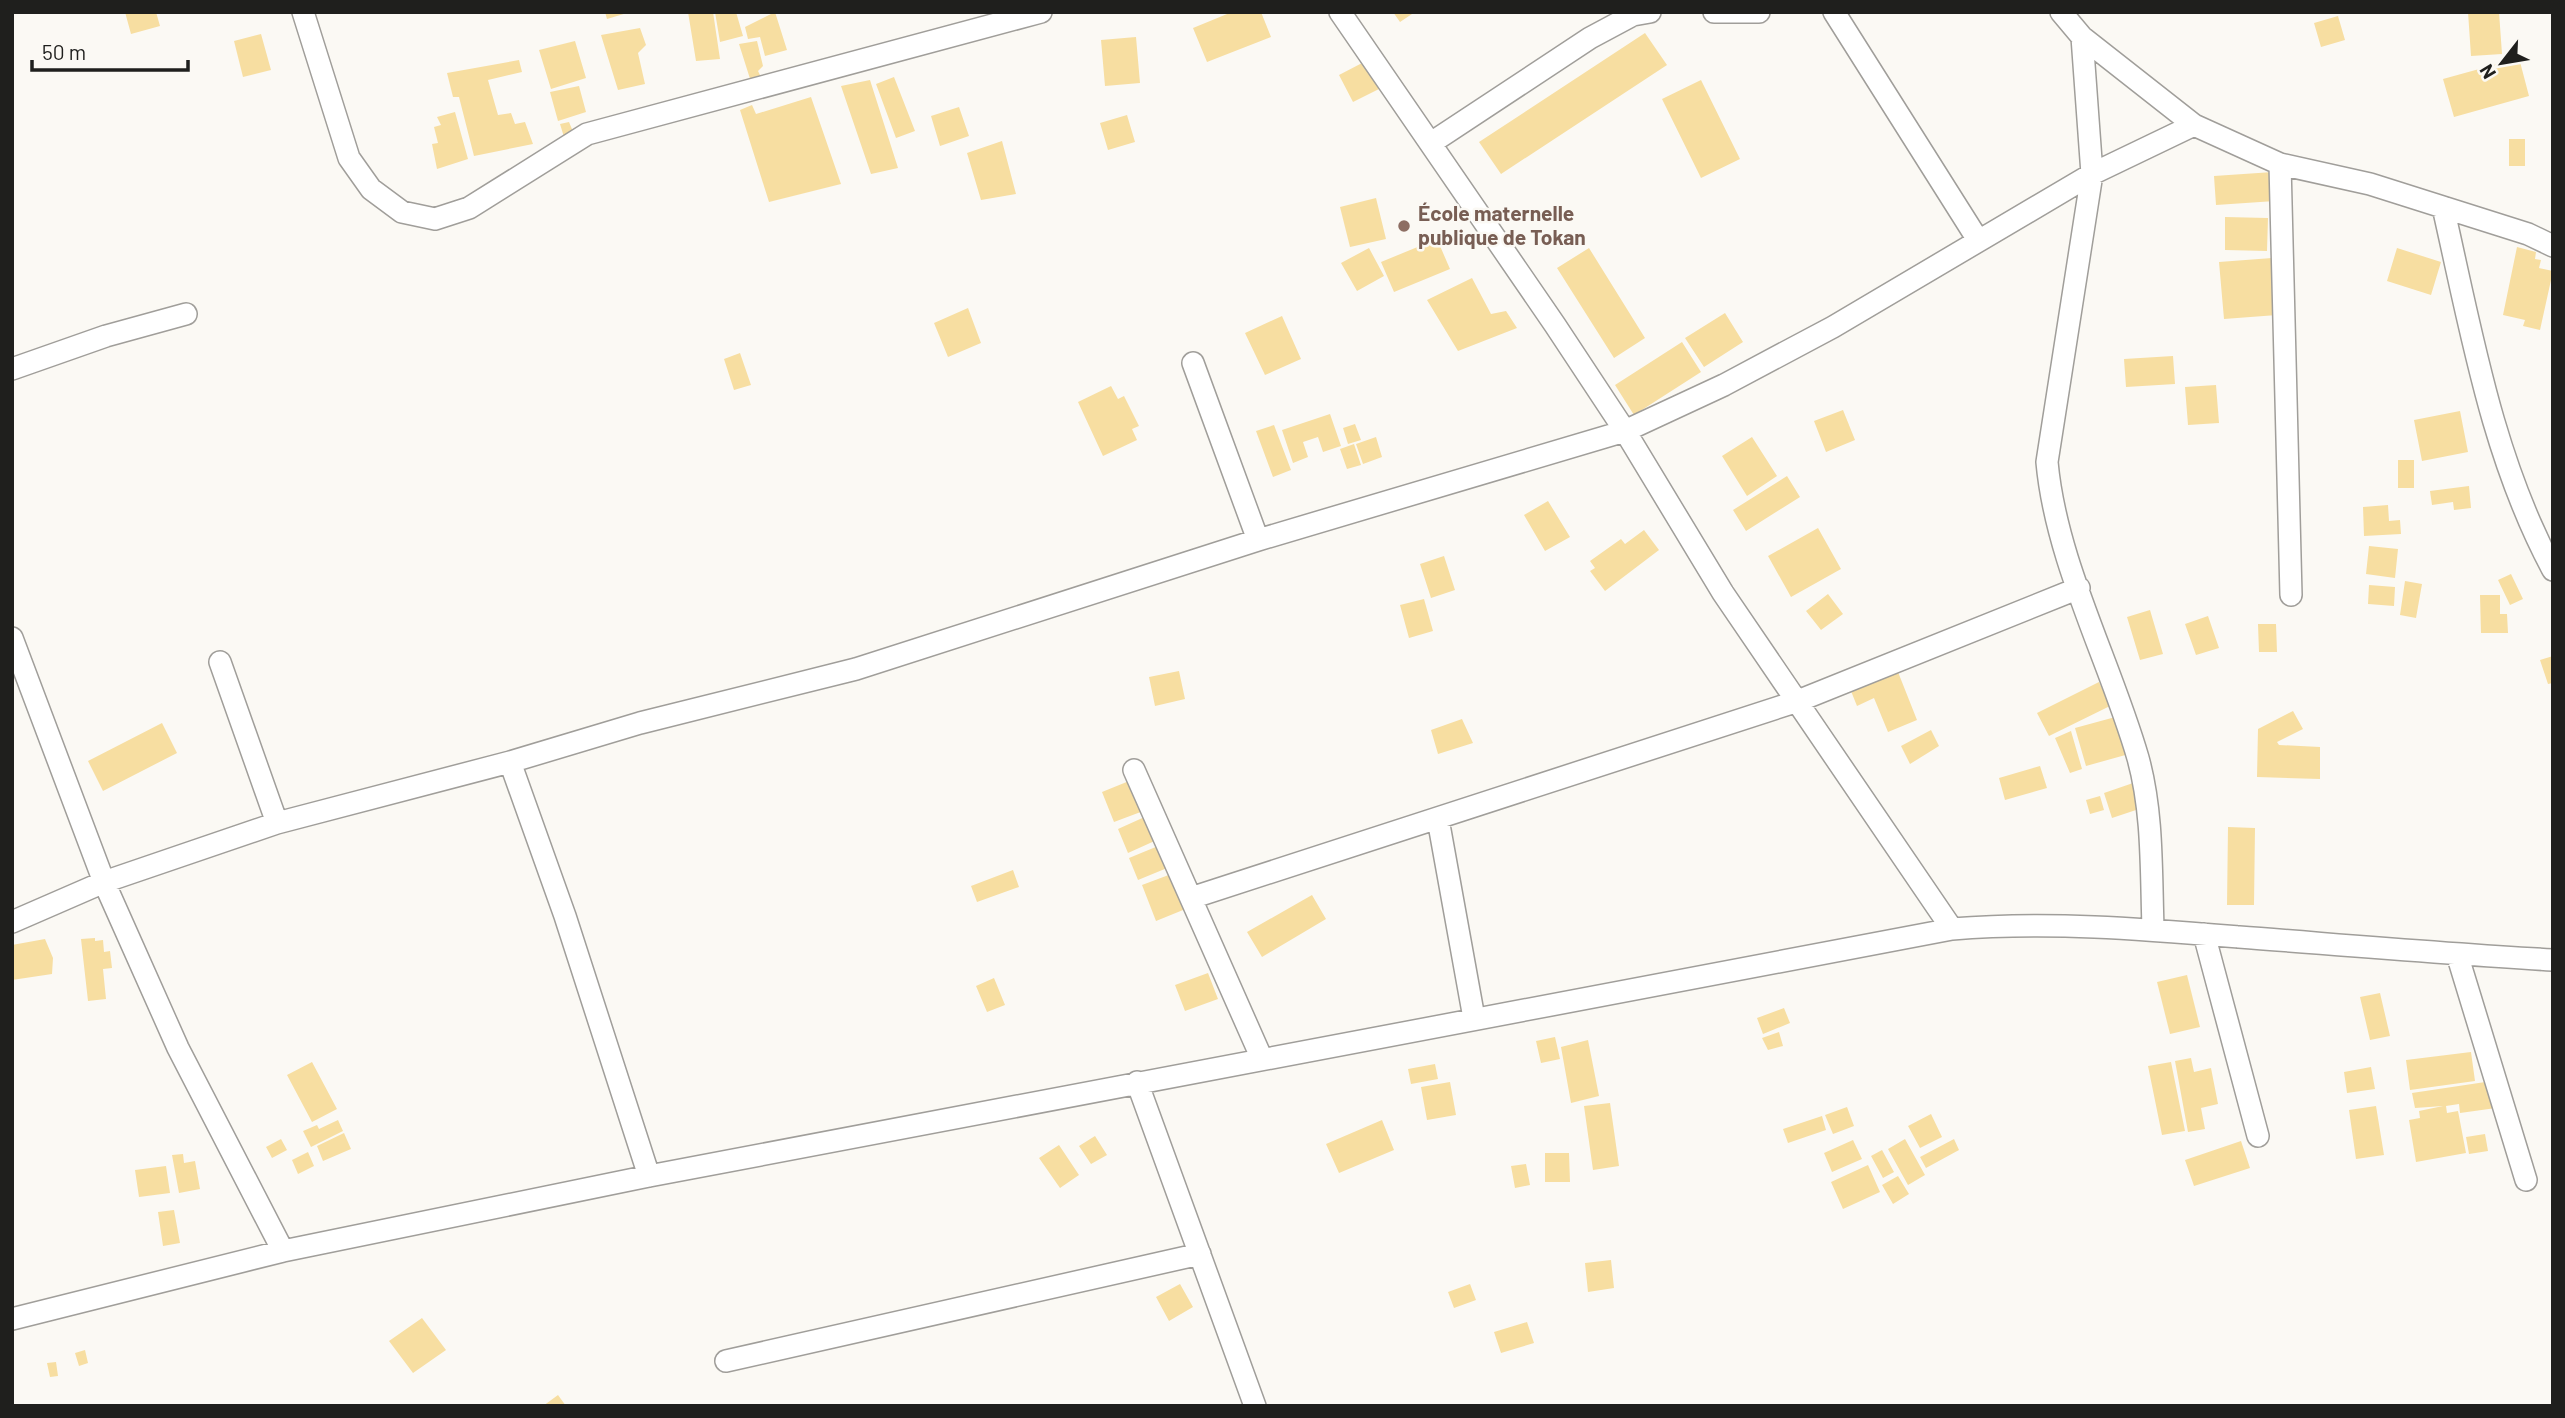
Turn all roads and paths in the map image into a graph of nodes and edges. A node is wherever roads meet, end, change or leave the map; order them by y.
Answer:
1 (303, 12) edge
2 (1041, 12) edge
3 (1339, 12) edge
4 (1650, 12) edge
5 (1714, 12) edge
6 (1759, 12) edge
7 (1834, 12) edge
8 (2061, 12) edge
9 (2082, 37) junction
10 (2194, 125) junction
11 (1431, 143) junction
12 (2280, 164) junction
13 (2092, 174) junction
14 (2443, 207) junction
15 (2553, 231) edge
16 (2528, 234) junction
17 (1978, 240) junction
18 (2553, 246) edge
19 (186, 314) dead end
20 (1193, 363) dead end
21 (12, 369) edge
22 (1625, 431) junction
23 (1258, 540) junction
24 (2553, 570) edge
25 (2080, 588) junction
26 (2291, 596) dead end
27 (12, 638) edge
28 (220, 662) dead end
29 (1798, 701) junction
30 (510, 762) junction
31 (1134, 770) dead end
32 (1438, 820) junction
33 (277, 823) junction
34 (104, 882) junction
35 (1191, 898) junction
36 (12, 922) edge
37 (2153, 928) junction
38 (1952, 929) junction
39 (2204, 934) junction
40 (2457, 954) junction
41 (2553, 960) edge
42 (1474, 1018) junction
43 (1262, 1059) junction
44 (1137, 1082) junction
45 (2258, 1136) dead end
46 (649, 1177) junction
47 (2526, 1180) dead end
48 (283, 1251) junction
49 (1200, 1254) junction
50 (12, 1319) edge
51 (726, 1361) dead end
52 (1255, 1406) edge

1 - 2 street
3 - 11 street
4 - 11 street
5 - 6 street
7 - 17 street
8 - 9 street
9 - 10 street
9 - 13 street
10 - 12 street
10 - 13 street
11 - 22 street
12 - 14 street
12 - 26 street
13 - 17 street
13 - 25 street
14 - 16 street
14 - 24 street
15 - 16 street
16 - 18 street
17 - 22 street
19 - 21 street
20 - 23 street
22 - 23 street
22 - 29 street
23 - 30 street
25 - 29 street
25 - 37 street
27 - 34 street
28 - 33 street
29 - 32 street
29 - 38 street
30 - 33 street
30 - 46 street
31 - 35 street
32 - 35 street
32 - 42 street
33 - 34 street
34 - 36 street
34 - 48 street
35 - 43 street
37 - 38 street
37 - 39 street
38 - 42 street
39 - 40 street
39 - 45 street
40 - 41 street
40 - 47 street
42 - 43 street
43 - 44 street
44 - 46 street
44 - 49 street
46 - 48 street
48 - 50 street
49 - 51 street
49 - 52 street

